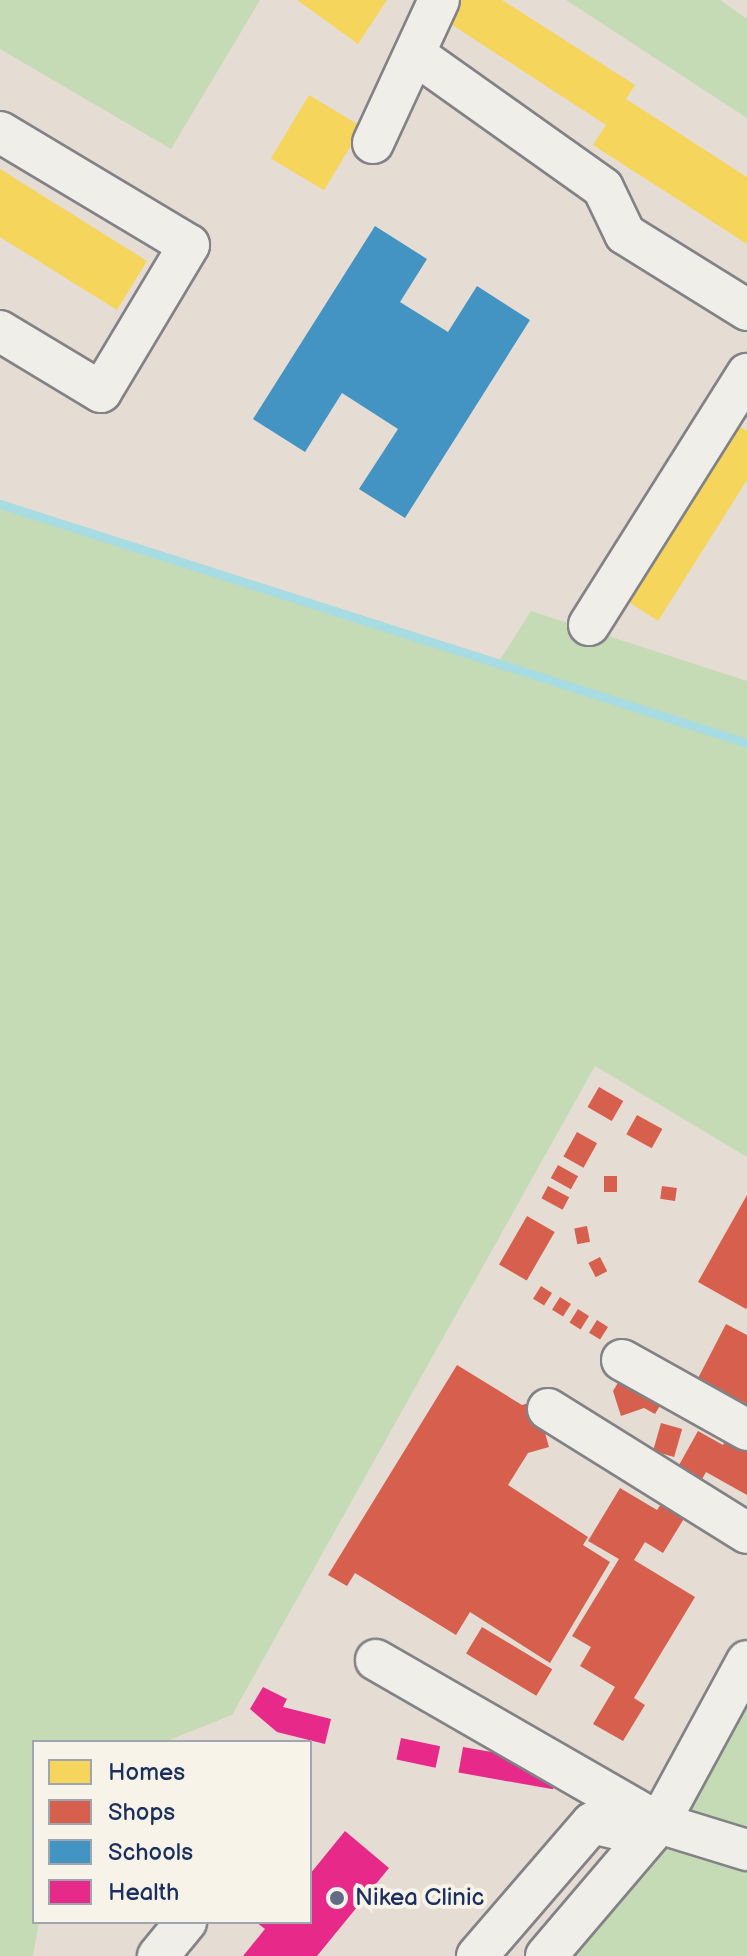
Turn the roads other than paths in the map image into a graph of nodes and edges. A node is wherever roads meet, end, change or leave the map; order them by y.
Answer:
1 (439, 0) edge
2 (416, 55) junction
3 (0, 132) edge
4 (373, 143) dead end
5 (747, 310) edge
6 (0, 331) edge
7 (747, 374) edge
8 (589, 625) dead end
9 (622, 1360) dead end
10 (548, 1409) dead end
11 (747, 1430) edge
12 (747, 1533) edge
13 (376, 1660) dead end
14 (747, 1661) edge
15 (653, 1830) junction
16 (747, 1850) edge
17 (184, 1924) edge
18 (158, 1956) edge
19 (477, 1956) edge
20 (546, 1956) edge

1 - 2 street
2 - 4 street
2 - 5 street
3 - 6 street
7 - 8 street
9 - 11 street
10 - 12 street
13 - 15 street
14 - 15 street
15 - 16 street
15 - 19 street
15 - 20 street
17 - 18 street

